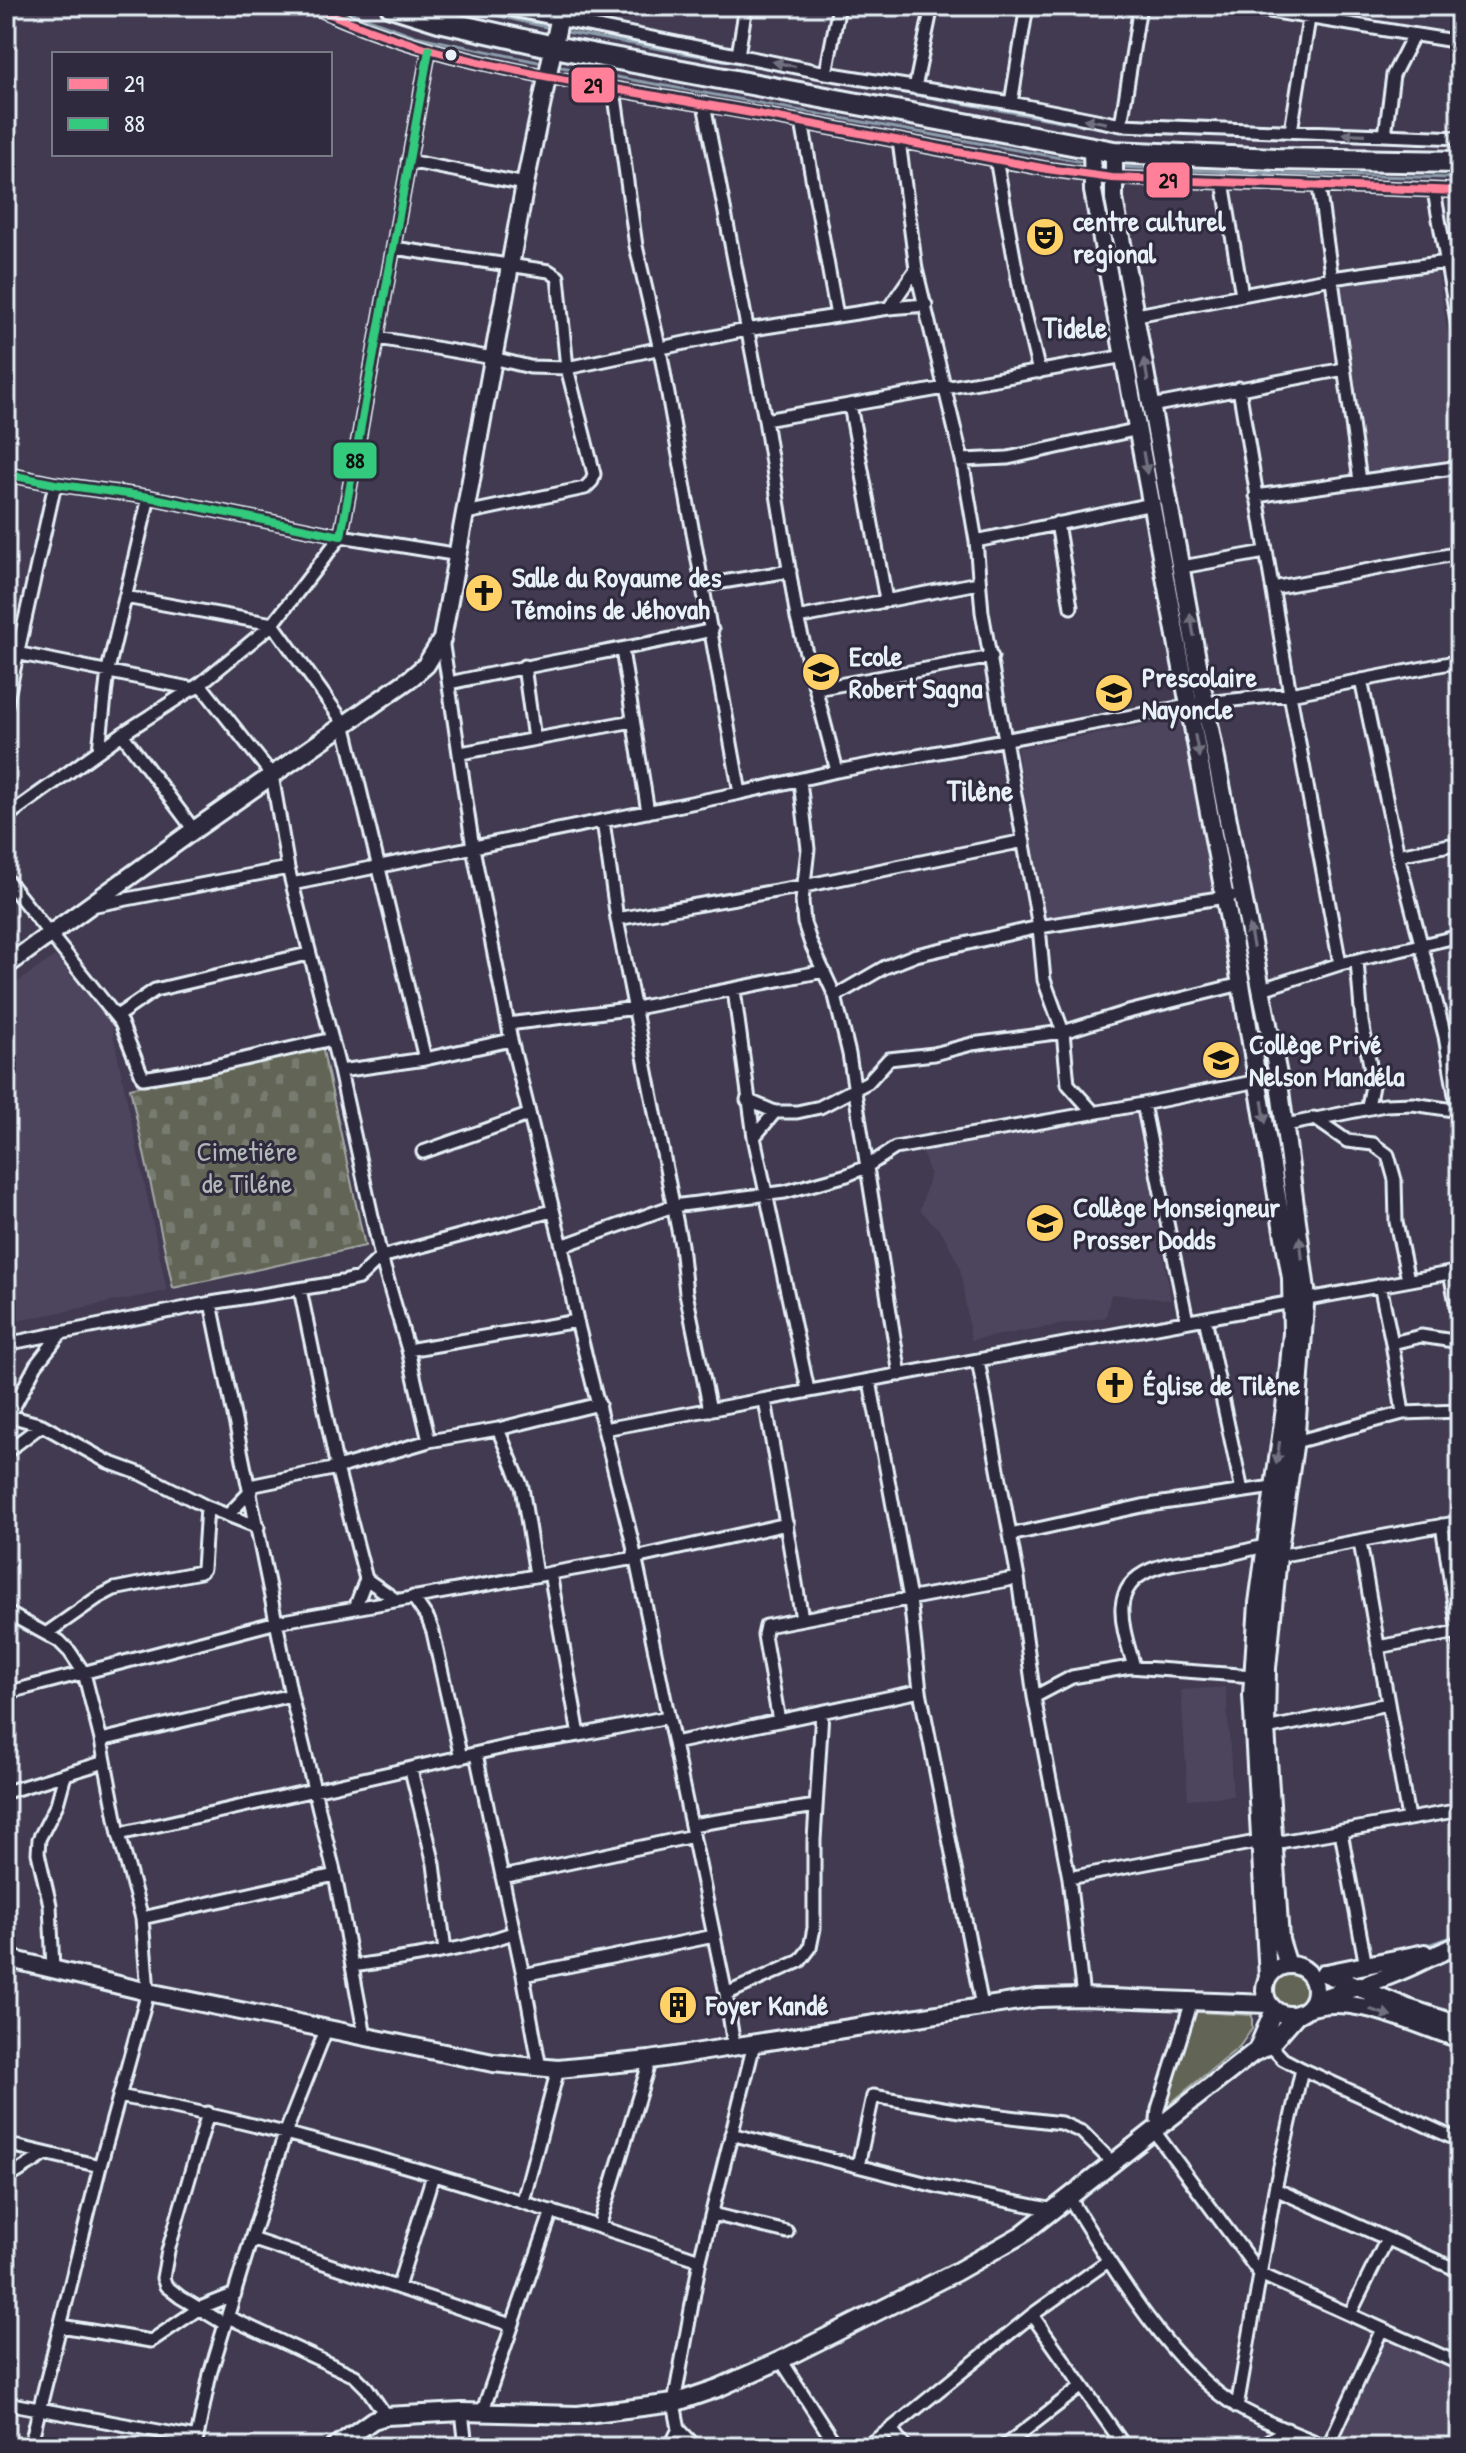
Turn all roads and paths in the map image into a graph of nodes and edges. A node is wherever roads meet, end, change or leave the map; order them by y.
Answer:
1 (313, 6) edge
2 (391, 6) edge
3 (493, 6) edge
4 (746, 6) edge
5 (839, 6) edge
6 (932, 6) edge
7 (1027, 6) edge
8 (1140, 6) edge
9 (1239, 6) edge
10 (561, 12) edge
11 (1310, 12) edge
12 (1413, 36) junction
13 (1460, 42) edge
14 (554, 47) junction
15 (429, 50) junction
16 (738, 55) junction
17 (826, 73) junction
18 (549, 75) junction
19 (915, 88) junction
20 (614, 89) junction
21 (1011, 103) junction
22 (704, 104) junction
23 (802, 122) junction
24 (1121, 125) junction
25 (1291, 131) junction
26 (1385, 135) junction
27 (1460, 138) edge
28 (899, 141) junction
29 (996, 159) junction
30 (408, 161) junction
31 (1460, 162) edge
32 (1092, 163) junction
33 (1113, 167) junction
34 (1223, 182) junction
35 (525, 184) junction
36 (1319, 187) junction
37 (1434, 191) junction
38 (1460, 191) edge
39 (394, 248) junction
40 (1446, 262) junction
41 (511, 265) junction
42 (916, 269) junction
43 (1332, 278) junction
44 (1242, 295) junction
45 (926, 305) junction
46 (889, 308) junction
47 (1137, 315) junction
48 (837, 316) junction
49 (746, 330) junction
50 (1460, 337) edge
51 (378, 338) junction
52 (660, 350) junction
53 (1125, 356) junction
54 (493, 358) junction
55 (567, 368) junction
56 (1344, 369) junction
57 (1039, 372) junction
58 (1239, 388) junction
59 (945, 390) junction
60 (850, 405) junction
61 (1151, 406) junction
62 (765, 420) junction
63 (1139, 429) junction
64 (962, 460) junction
65 (1460, 467) edge
66 (6, 474) edge
67 (1360, 481) junction
68 (55, 484) junction
69 (1256, 496) junction
70 (149, 497) junction
71 (1152, 504) junction
72 (466, 513) junction
73 (1057, 523) junction
74 (341, 536) junction
75 (976, 541) junction
76 (1265, 552) junction
77 (1460, 553) edge
78 (459, 555) junction
79 (1182, 567) junction
80 (790, 571) junction
81 (978, 583) junction
82 (704, 585) junction
83 (1273, 588) junction
84 (125, 597) junction
85 (886, 600) junction
86 (1071, 607) dead end
87 (797, 618) junction
88 (273, 624) junction
89 (712, 630) junction
90 (442, 639) junction
91 (622, 650) junction
92 (12, 652) edge
93 (992, 657) junction
94 (1458, 661) edge
95 (524, 666) junction
96 (108, 670) junction
97 (1361, 680) junction
98 (1460, 680) edge
99 (450, 683) junction
100 (197, 686) junction
101 (816, 689) junction
102 (1290, 694) junction
103 (6, 705) edge
104 (1198, 705) junction
105 (633, 721) junction
106 (344, 723) junction
107 (122, 734) junction
108 (534, 739) junction
109 (1006, 739) junction
110 (99, 750) junction
111 (461, 753) junction
112 (837, 771) junction
113 (272, 775) junction
114 (800, 781) junction
115 (740, 793) junction
116 (648, 812) junction
117 (6, 817) edge
118 (603, 821) junction
119 (194, 830) junction
120 (1024, 841) junction
121 (1460, 843) edge
122 (473, 848) junction
123 (1398, 855) junction
124 (377, 866) junction
125 (288, 868) junction
126 (6, 879) edge
127 (292, 884) junction
128 (804, 886) junction
129 (1243, 893) junction
130 (1225, 898) junction
131 (87, 906) junction
132 (617, 919) junction
133 (1039, 927) junction
134 (49, 935) junction
135 (1460, 936) edge
136 (1421, 944) junction
137 (308, 954) junction
138 (1357, 961) junction
139 (1340, 964) junction
140 (6, 966) edge
141 (824, 971) junction
142 (1241, 984) junction
143 (1262, 989) junction
144 (734, 990) junction
145 (835, 996) junction
146 (636, 1008) junction
147 (117, 1016) junction
148 (508, 1024) junction
149 (1063, 1032) junction
150 (1460, 1034) edge
151 (1445, 1036) junction
152 (332, 1039) junction
153 (511, 1040) junction
154 (425, 1059) junction
155 (340, 1071) junction
156 (1258, 1081) junction
157 (857, 1089) junction
158 (747, 1100) junction
159 (1143, 1104) junction
160 (1368, 1106) junction
161 (1459, 1111) edge
162 (775, 1112) junction
163 (1094, 1113) junction
164 (528, 1115) junction
165 (1314, 1118) junction
166 (1460, 1124) edge
167 (1286, 1125) junction
168 (754, 1137) junction
169 (423, 1152) dead end
170 (866, 1167) junction
171 (767, 1194) junction
172 (673, 1206) junction
173 (552, 1211) junction
174 (562, 1246) junction
175 (381, 1257) junction
176 (1455, 1272) edge
177 (1408, 1280) junction
178 (1380, 1285) junction
179 (300, 1289) junction
180 (1300, 1300) junction
181 (211, 1303) junction
182 (1205, 1318) junction
183 (577, 1321) junction
184 (1187, 1321) junction
185 (1460, 1323) edge
186 (61, 1333) junction
187 (1460, 1342) edge
188 (1392, 1343) junction
189 (6, 1344) edge
190 (408, 1350) junction
191 (978, 1360) junction
192 (900, 1375) junction
193 (870, 1381) junction
194 (808, 1390) junction
195 (765, 1400) junction
196 (599, 1404) junction
197 (710, 1410) junction
198 (1460, 1411) edge
199 (1403, 1413) junction
200 (8, 1415) edge
201 (42, 1425) junction
202 (498, 1429) junction
203 (604, 1429) junction
204 (429, 1441) junction
205 (1295, 1442) junction
206 (6, 1452) edge
207 (337, 1468) junction
208 (1273, 1487) junction
209 (250, 1488) junction
210 (1242, 1491) junction
211 (207, 1507) junction
212 (228, 1515) junction
213 (1460, 1522) edge
214 (787, 1524) junction
215 (1442, 1525) junction
216 (258, 1527) junction
217 (1010, 1535) junction
218 (1360, 1542) junction
219 (1272, 1551) junction
220 (635, 1558) junction
221 (550, 1573) junction
222 (536, 1575) junction
223 (1018, 1578) junction
224 (366, 1579) junction
225 (413, 1597) junction
226 (910, 1599) junction
227 (396, 1600) junction
228 (355, 1608) junction
229 (6, 1612) edge
230 (802, 1619) junction
231 (277, 1622) junction
232 (47, 1633) junction
233 (1459, 1638) edge
234 (1378, 1647) junction
235 (1134, 1667) junction
236 (84, 1673) junction
237 (1253, 1676) junction
238 (920, 1691) junction
239 (6, 1693) edge
240 (291, 1695) junction
241 (1034, 1697) junction
242 (1388, 1704) junction
243 (822, 1712) junction
244 (668, 1717) junction
245 (779, 1721) junction
246 (1266, 1729) junction
247 (579, 1735) junction
248 (101, 1740) junction
249 (674, 1743) junction
250 (476, 1754) junction
251 (461, 1758) junction
252 (105, 1762) junction
253 (411, 1770) junction
254 (65, 1775) junction
255 (314, 1789) junction
256 (6, 1792) edge
257 (816, 1806) junction
258 (1460, 1810) edge
259 (1408, 1818) junction
260 (692, 1830) junction
261 (1341, 1832) junction
262 (119, 1834) junction
263 (1268, 1842) junction
264 (335, 1875) junction
265 (502, 1877) junction
266 (1069, 1878) junction
267 (142, 1918) junction
268 (513, 1933) junction
269 (714, 1936) junction
270 (1460, 1945) edge
271 (445, 1951) junction
272 (1434, 1954) junction
273 (6, 1958) edge
274 (1288, 1965) junction
275 (353, 1966) junction
276 (1366, 1966) junction
277 (53, 1969) junction
278 (1307, 1971) junction
279 (1324, 1973) junction
280 (523, 1975) junction
281 (1360, 1987) junction
282 (148, 1992) junction
283 (726, 1994) junction
284 (1269, 1995) junction
285 (1083, 1997) junction
286 (1192, 2001) junction
287 (982, 2006) junction
288 (1305, 2008) junction
289 (1460, 2025) edge
290 (326, 2030) junction
291 (365, 2036) junction
292 (1460, 2039) edge
293 (754, 2044) junction
294 (734, 2046) junction
295 (1264, 2047) junction
296 (650, 2060) junction
297 (540, 2068) junction
298 (558, 2069) junction
299 (1302, 2069) junction
300 (119, 2096) junction
301 (208, 2113) junction
302 (1158, 2128) junction
303 (285, 2134) junction
304 (731, 2134) junction
305 (1460, 2141) edge
306 (6, 2144) edge
307 (46, 2154) junction
308 (1114, 2164) junction
309 (100, 2166) junction
310 (858, 2166) junction
311 (433, 2175) junction
312 (6, 2179) edge
313 (1275, 2189) junction
314 (1070, 2199) junction
315 (523, 2201) junction
316 (1054, 2210) junction
317 (552, 2211) junction
318 (712, 2214) junction
319 (599, 2227) junction
320 (787, 2232) dead end
321 (251, 2239) junction
322 (1387, 2239) junction
323 (700, 2260) junction
324 (1108, 2261) junction
325 (1460, 2271) edge
326 (1260, 2274) junction
327 (398, 2287) junction
328 (235, 2294) junction
329 (200, 2308) junction
330 (1350, 2314) junction
331 (1032, 2315) junction
332 (226, 2320) junction
333 (511, 2325) junction
334 (61, 2326) junction
335 (1382, 2329) junction
336 (781, 2360) junction
337 (1460, 2364) edge
338 (1082, 2386) junction
339 (6, 2403) edge
340 (674, 2403) junction
341 (1237, 2407) junction
342 (40, 2409) junction
343 (462, 2412) junction
344 (482, 2413) junction
345 (386, 2416) junction
346 (679, 2429) junction
347 (891, 2429) junction
348 (1287, 2429) junction
349 (196, 2443) edge
350 (30, 2447) edge
351 (335, 2447) edge
352 (466, 2447) edge
353 (670, 2447) edge
354 (696, 2447) edge
355 (837, 2447) edge
356 (865, 2447) edge
357 (905, 2447) edge
358 (1003, 2447) edge
359 (1125, 2447) edge
360 (1259, 2447) edge
361 (1327, 2447) edge

1 - 15 street
2 - 14 highway
3 - 10 street
4 - 16 street
5 - 17 street
6 - 19 street
7 - 21 street
8 - 24 street
9 - 11 street
10 - 14 street
10 - 16 street
11 - 12 street
11 - 25 street
12 - 13 street
12 - 26 street
14 - 18 street
14 - 32 highway
15 - 18 street
15 - 30 street
17 -> 16 street
17 - 19 street
18 - 20 street
18 - 35 street
19 - 21 street
20 - 22 street
20 - 52 street
24 -> 21 street
22 - 23 street
22 - 49 street
23 - 28 street
23 - 48 street
24 - 25 street
26 -> 25 street
26 - 27 street
28 - 29 street
28 - 42 street
29 - 32 street
29 - 57 street
30 - 35 street
30 - 39 street
31 - 33 highway
32 - 33 highway
32 - 53 street
33 - 34 street
33 - 47 street
34 - 36 street
34 - 44 street
35 - 41 street
36 - 37 street
36 - 43 street
37 - 38 street
37 - 40 street
39 - 41 street
39 - 51 street
40 - 43 street
40 - 50 street
41 - 54 street
41 - 55 street
42 - 45 street
42 - 46 street
43 - 44 street
43 - 56 street
44 - 47 street
45 - 46 street
45 - 59 street
46 - 48 street
61 -> 47 street
48 - 49 street
49 - 52 street
49 - 62 street
51 - 54 street
51 - 74 street
52 - 55 street
52 - 82 street
53 - 57 street
53 - 63 street
54 - 55 street
54 - 72 street
55 - 72 street
56 - 58 street
56 - 67 street
57 - 59 street
58 - 61 street
58 - 69 street
59 - 60 street
59 - 64 street
60 - 62 street
60 - 85 street
61 - 79 street
62 - 80 street
63 - 64 street
63 -> 71 street
64 - 75 street
65 - 67 street
66 - 68 street
67 - 69 street
68 - 70 street
68 - 92 street
69 - 76 street
70 - 74 street
70 - 84 street
71 - 73 street
71 - 104 street
72 - 78 street
73 - 75 street
73 - 86 street
74 - 78 street
74 - 88 street
75 - 81 street
76 - 79 street
76 - 83 street
77 - 83 street
78 - 90 street
104 -> 79 street
80 - 82 street
80 - 87 street
81 - 85 street
81 - 93 street
82 - 89 street
83 - 102 street
84 - 88 street
84 - 96 street
85 - 87 street
87 - 101 street
88 - 100 street
88 - 106 street
89 - 91 street
89 - 115 street
90 - 99 street
90 - 106 street
91 - 95 street
91 - 105 street
92 - 96 street
92 - 103 street
93 - 101 street
93 - 109 street
94 - 97 street
94 - 98 street
95 - 99 street
95 - 108 street
96 - 100 street
96 - 110 street
97 - 102 street
97 - 123 street
99 - 111 street
100 - 107 street
100 - 113 street
101 - 112 street
102 - 104 street
102 - 139 street
104 - 109 street
104 - 129 street
104 -> 130 street
105 - 108 street
105 - 116 street
106 - 113 street
106 - 124 street
107 - 110 street
107 - 119 street
108 - 111 street
109 - 112 street
109 - 120 street
110 - 117 street
111 - 122 street
112 - 114 street
113 - 119 street
113 - 125 street
114 - 115 street
114 - 128 street
115 - 116 street
116 - 118 street
118 - 122 street
118 - 132 street
119 - 131 street
120 - 128 street
120 - 133 street
121 - 123 street
122 - 124 street
122 - 148 street
123 - 136 street
124 - 127 street
124 - 154 street
125 - 127 street
125 - 131 street
126 - 134 street
127 - 137 street
128 - 132 street
128 - 141 street
129 - 130 street
143 -> 129 street
130 - 133 street
130 - 142 street
131 - 134 street
132 - 146 street
133 - 145 street
133 - 149 street
134 - 140 street
134 - 147 street
135 - 136 street
136 - 138 street
136 - 151 street
137 - 147 street
137 - 152 street
138 - 139 street
138 - 160 street
139 - 143 street
141 - 144 street
141 - 145 street
142 - 149 street
142 - 156 street
143 - 167 street
144 - 146 street
144 - 158 street
145 - 157 street
146 - 148 street
146 - 172 street
147 - 152 street
148 - 153 street
149 - 157 street
149 - 163 street
150 - 151 street
151 - 161 street
152 - 155 street
153 - 154 street
153 - 164 street
154 - 155 street
155 - 175 street
156 - 159 street
156 -> 180 street
157 - 162 street
157 - 170 street
158 - 162 street
158 - 168 street
159 - 163 street
159 - 184 street
160 - 161 street
160 - 165 street
161 - 166 street
162 - 168 street
163 - 170 street
164 - 169 street
164 - 173 street
165 - 167 street
165 - 177 street
180 -> 167 street
168 - 171 street
170 - 171 street
170 - 192 street
171 - 172 street
171 - 194 street
172 - 174 street
172 - 197 street
173 - 174 street
173 - 175 street
174 - 183 street
175 - 179 street
175 - 190 street
176 - 177 street
176 - 185 street
177 - 178 street
178 - 180 street
178 - 188 street
179 - 181 street
179 - 207 street
180 - 182 street
180 - 205 street
180 -> 208 street
181 - 186 street
181 - 209 street
182 - 184 street
182 - 210 street
183 - 190 street
183 - 196 street
184 - 191 street
186 - 189 street
186 - 200 street
187 - 188 street
188 - 199 street
190 - 204 street
191 - 192 street
191 - 217 street
192 - 193 street
193 - 194 street
193 - 226 street
194 - 195 street
195 - 197 street
195 - 214 street
196 - 202 street
196 - 203 street
197 - 203 street
198 - 199 street
199 - 205 street
200 - 201 street
201 - 206 street
201 - 211 street
202 - 204 street
202 - 222 street
203 - 220 street
204 - 207 street
205 - 219 street
207 - 209 street
207 - 224 street
208 - 210 street
208 - 219 street
209 - 212 street
209 - 216 street
210 - 217 street
211 - 212 street
211 - 232 street
212 - 216 street
213 - 215 street
214 - 220 street
214 - 230 street
215 - 218 street
215 - 233 street
216 - 231 street
217 - 223 street
218 - 219 street
218 - 234 street
219 - 235 street
219 - 237 street
219 - 246 street
220 - 221 street
220 - 244 street
221 - 222 street
221 - 247 street
222 - 225 street
223 - 226 street
223 - 241 street
224 - 227 street
224 - 228 street
225 - 227 street
225 - 251 street
226 - 230 street
226 - 238 street
227 - 228 street
228 - 231 street
229 - 232 street
230 - 245 street
231 - 236 street
231 - 240 street
232 - 236 street
233 - 234 street
234 - 242 street
235 - 237 street
235 - 241 street
236 - 239 street
236 - 248 street
237 - 263 street
238 - 243 street
238 - 287 street
240 - 248 street
240 - 255 street
241 - 266 street
242 - 246 street
242 - 259 street
243 - 245 street
243 - 257 street
244 - 247 street
244 - 249 street
245 - 249 street
246 - 263 street
247 - 250 street
248 - 252 street
249 - 260 street
250 - 251 street
250 - 265 street
251 - 253 street
252 - 254 street
252 - 262 street
253 - 255 street
253 - 271 street
254 - 256 street
254 - 277 street
255 - 262 street
255 - 264 street
257 - 260 street
257 - 283 street
258 - 259 street
259 - 261 street
260 - 265 street
260 - 269 street
261 - 263 street
261 - 276 street
262 - 267 street
263 - 266 street
263 - 274 street
263 - 284 street
264 - 267 street
264 - 275 street
265 - 268 street
266 - 285 street
267 - 282 street
268 - 271 street
268 - 280 street
269 - 280 street
269 - 283 street
270 - 272 street
271 - 275 street
272 - 276 street
272 - 281 street
273 - 277 street
274 - 278 street
274 - 284 street
275 - 291 street
276 - 279 street
277 - 282 street
278 - 279 street
278 - 288 street
279 - 281 street
280 - 297 street
281 - 288 street
281 - 289 street
282 - 290 street
282 - 300 street
283 - 294 street
284 - 286 street
284 - 288 street
284 - 295 street
285 - 286 street
285 - 287 street
286 - 302 street
287 - 293 street
288 -> 292 street
288 - 295 street
290 - 291 street
290 - 303 street
291 - 297 street
293 - 294 street
293 - 304 street
294 - 296 street
295 - 299 street
295 - 302 street
296 - 298 street
296 - 319 street
297 - 298 street
298 - 315 street
299 - 305 street
299 - 313 street
300 - 301 street
300 - 309 street
301 - 303 street
301 - 329 street
302 - 308 street
302 - 326 street
303 - 311 street
303 - 321 street
304 - 310 street
304 - 318 street
306 - 307 street
307 - 309 street
307 - 312 street
308 - 310 street
308 - 314 street
309 - 334 street
310 - 316 street
311 - 315 street
311 - 327 street
313 - 322 street
313 - 326 street
314 - 316 street
314 - 324 street
315 - 317 street
316 - 336 street
317 - 319 street
317 - 333 street
318 - 320 street
318 - 323 street
319 - 323 street
321 - 327 street
321 - 328 street
322 - 325 street
322 - 330 street
323 - 340 street
324 - 331 street
324 - 341 street
326 - 330 street
326 - 341 street
327 - 333 street
328 - 329 street
328 - 332 street
329 - 332 street
329 - 334 street
330 - 335 street
331 - 338 street
331 - 347 street
332 - 345 street
332 - 349 street
333 - 344 street
334 - 342 street
335 - 337 street
335 - 361 street
336 - 340 street
336 - 355 street
338 - 358 street
338 - 359 street
339 - 342 street
340 - 344 street
340 - 346 street
341 - 348 street
342 - 349 street
342 - 350 street
343 - 344 street
343 - 345 street
343 - 352 street
345 - 351 street
346 - 353 street
346 - 354 street
347 - 356 street
347 - 357 street
348 - 360 street
348 - 361 street

